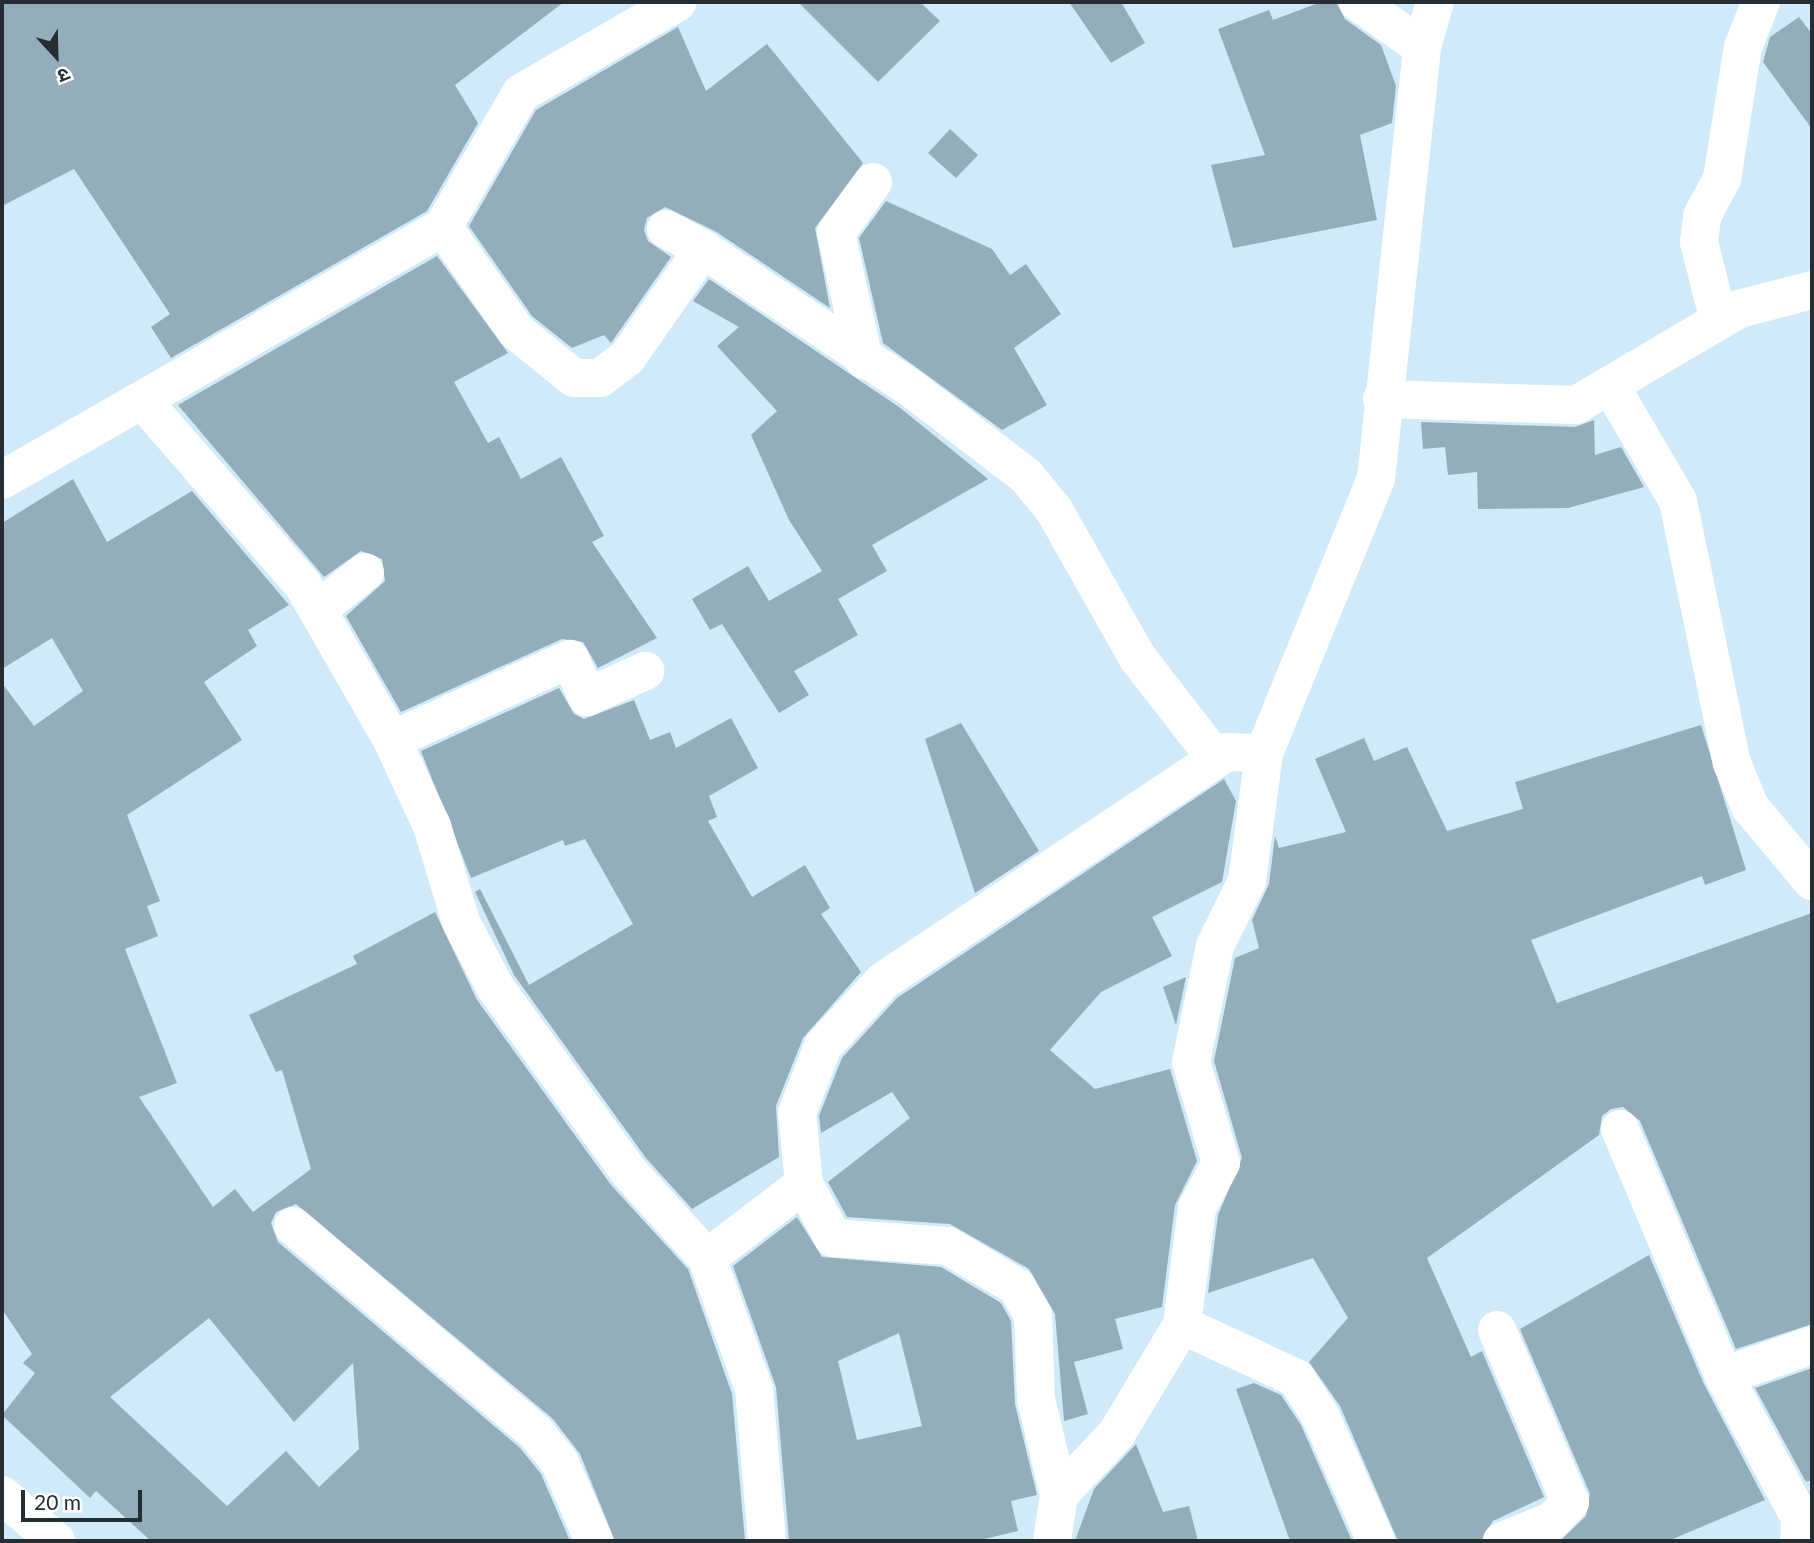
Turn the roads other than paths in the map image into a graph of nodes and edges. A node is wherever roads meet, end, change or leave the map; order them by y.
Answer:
1 (1358, 2) edge
2 (1435, 2) edge
3 (1761, 2) edge
4 (657, 8) edge
5 (1422, 47) junction
6 (873, 181) dead end
7 (443, 227) junction
8 (666, 229) dead end
9 (703, 249) junction
10 (1812, 290) edge
11 (1719, 321) junction
12 (864, 360) junction
13 (1610, 385) junction
14 (1382, 399) junction
15 (143, 401) junction
16 (7, 464) edge
17 (365, 572) dead end
18 (319, 609) junction
19 (645, 671) dead end
20 (392, 740) junction
21 (1264, 753) junction
22 (1216, 759) junction
23 (1812, 881) edge
24 (1620, 1129) dead end
25 (804, 1184) junction
26 (293, 1226) dead end
27 (706, 1258) junction
28 (1182, 1325) junction
29 (1497, 1330) dead end
30 (1812, 1345) edge
31 (1724, 1376) junction
32 (1799, 1488) edge
33 (2, 1494) edge
34 (1059, 1495) junction
35 (56, 1541) edge
36 (594, 1541) edge
37 (767, 1541) edge
38 (1052, 1541) edge
39 (1376, 1541) edge
40 (1502, 1541) edge
41 (1799, 1541) edge

1 - 5 street
2 - 5 street
3 - 11 street
4 - 7 street
5 - 14 street
6 - 12 street
7 - 9 street
7 - 15 street
8 - 9 street
9 - 12 street
10 - 11 street
11 - 13 street
12 - 22 street
13 - 14 street
13 - 23 street
14 - 21 street
15 - 16 street
15 - 18 street
17 - 18 street
18 - 20 street
19 - 20 street
20 - 27 street
21 - 22 street
21 - 28 street
22 - 25 street
24 - 31 street
25 - 27 street
25 - 34 street
26 - 36 street
27 - 37 street
28 - 34 street
28 - 39 street
29 - 40 street
30 - 31 street
31 - 32 street
32 - 41 street
33 - 35 street
34 - 38 street

